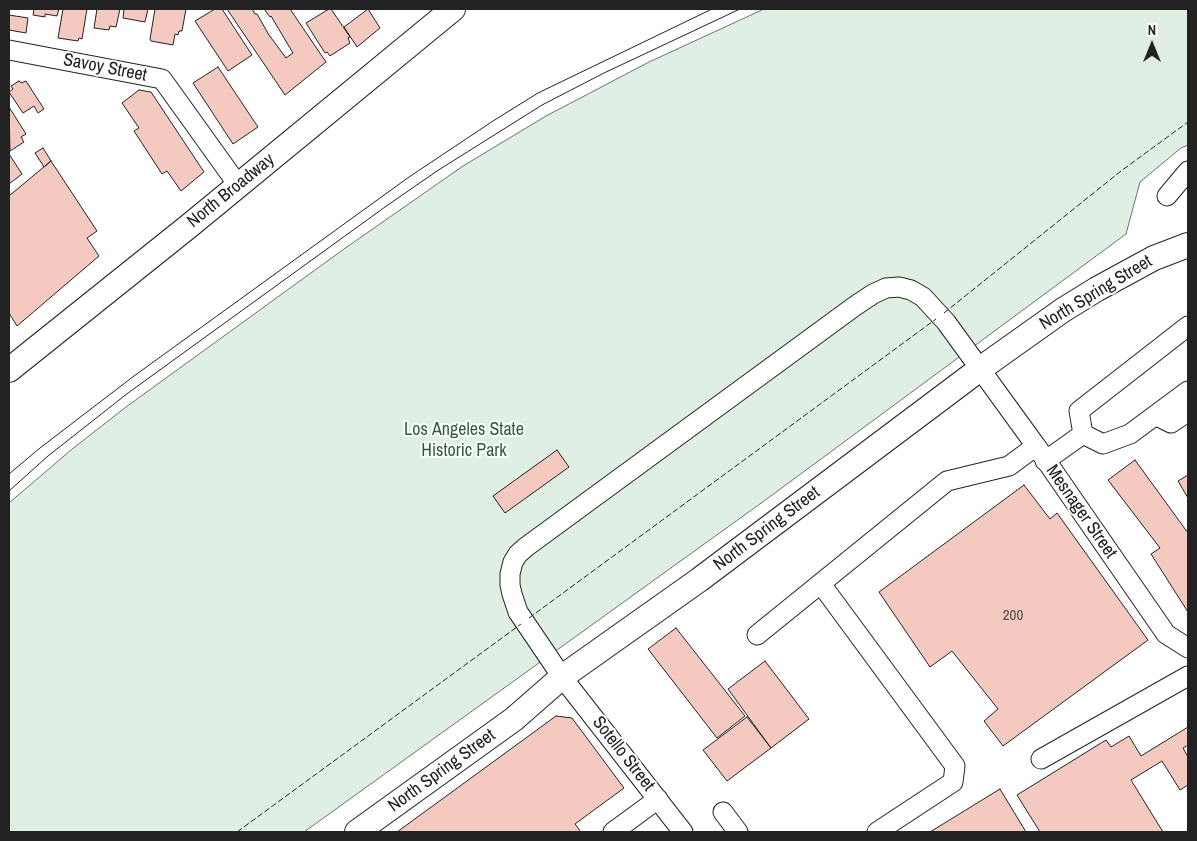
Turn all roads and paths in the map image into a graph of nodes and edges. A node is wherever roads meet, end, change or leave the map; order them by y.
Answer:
1 (452, 9) edge
2 (9, 50) edge
3 (1188, 172) edge
4 (238, 185) junction
5 (1167, 196) dead end
6 (1188, 245) edge
7 (1188, 326) edge
8 (12, 361) edge
9 (980, 369) junction
10 (1188, 391) edge
11 (1186, 413) dead end
12 (1157, 416) junction
13 (1083, 434) junction
14 (1040, 454) junction
15 (821, 584) junction
16 (757, 635) dead end
17 (1188, 648) edge
18 (1188, 676) edge
19 (562, 677) junction
20 (1041, 759) dead end
21 (658, 799) junction
22 (723, 812) dead end
23 (363, 831) edge
24 (613, 832) edge
25 (683, 832) edge
26 (738, 832) edge
27 (876, 832) edge

1 - 4 main road, North Broadway
2 - 4 street, Savoy Street
3 - 5 street
4 - 8 main road, North Broadway
6 - 9 main road, North Spring Street
7 - 13 street
9 - 14 street, Mesnager Street
9 - 19 main road, North Spring Street
9 - 19 street, Mesnager Street
10 - 12 street
11 - 12 street
12 - 13 street
13 - 14 street
14 - 15 street
14 - 17 street, Mesnager Street
15 - 16 street
15 - 27 street
18 - 20 street
19 - 21 street, Sotello Street
19 - 23 main road, North Spring Street
21 - 24 street
21 - 25 street, Sotello Street
22 - 26 street

